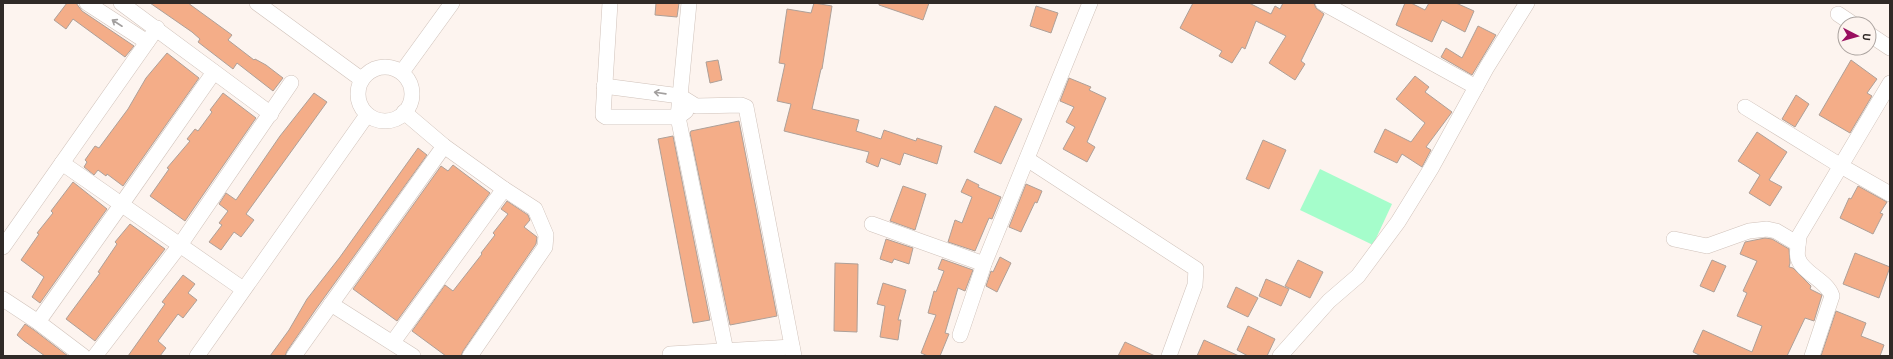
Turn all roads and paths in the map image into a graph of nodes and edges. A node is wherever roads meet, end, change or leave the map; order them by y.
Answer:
1 (87, 3) edge
2 (121, 3) edge
3 (257, 3) edge
4 (452, 3) edge
5 (610, 3) edge
6 (689, 3) edge
7 (1090, 3) edge
8 (1324, 3) edge
9 (1527, 3) edge
10 (1838, 14) dead end
11 (1841, 16) edge
12 (157, 28) junction
13 (1877, 39) edge
14 (147, 42) junction
15 (1890, 48) edge
16 (214, 72) junction
17 (402, 72) junction
18 (361, 79) junction
19 (291, 83) dead end
20 (1890, 83) edge
21 (604, 86) junction
22 (1476, 87) junction
23 (680, 96) junction
24 (696, 106) junction
25 (1745, 107) dead end
26 (404, 112) junction
27 (271, 114) junction
28 (367, 115) junction
29 (678, 116) junction
30 (444, 146) junction
31 (1027, 159) junction
32 (62, 163) junction
33 (1841, 166) junction
34 (504, 189) junction
35 (1890, 194) edge
36 (122, 205) junction
37 (872, 224) dead end
38 (1674, 239) dead end
39 (1798, 244) junction
40 (180, 245) junction
41 (3, 247) edge
42 (984, 264) junction
43 (243, 289) junction
44 (3, 299) edge
45 (331, 304) junction
46 (38, 322) junction
47 (960, 335) dead end
48 (393, 342) junction
49 (793, 352) edge
50 (727, 353) edge
51 (670, 354) dead end
52 (82, 356) edge
53 (95, 356) edge
54 (197, 356) edge
55 (294, 356) edge
56 (413, 356) edge
57 (470, 356) edge
58 (1169, 356) edge
59 (1280, 356) edge
60 (1812, 356) edge

14 -> 1 street
2 - 12 street
3 - 18 street
4 - 17 street
5 - 21 street
6 - 23 street
7 - 31 street
8 - 22 street
9 - 22 street
10 - 11 street
12 - 14 street
12 - 16 street
13 - 15 street
14 - 32 street
16 - 27 street
16 - 36 street
17 - 18 street
17 - 26 street
18 - 28 street
19 - 27 street
20 - 33 street
23 -> 21 street
21 - 29 street
22 - 59 street
23 - 24 street
23 - 29 street
24 - 29 street
24 - 49 street
25 - 33 street
26 - 28 street
26 - 30 street
27 - 40 street
28 - 43 street
29 - 50 street
30 - 34 street
30 - 45 street
31 - 42 street
31 - 58 street
32 - 36 street
32 - 41 street
33 - 35 street
33 - 39 street
34 - 48 street
34 - 57 street
36 - 40 street
36 - 46 street
37 - 42 street
38 - 39 street
39 - 60 street
40 - 43 street
40 - 53 street
42 - 47 street
43 - 54 street
44 - 46 street
45 - 48 street
45 - 55 street
46 - 52 street
48 - 56 street
49 - 50 street
50 - 51 street

